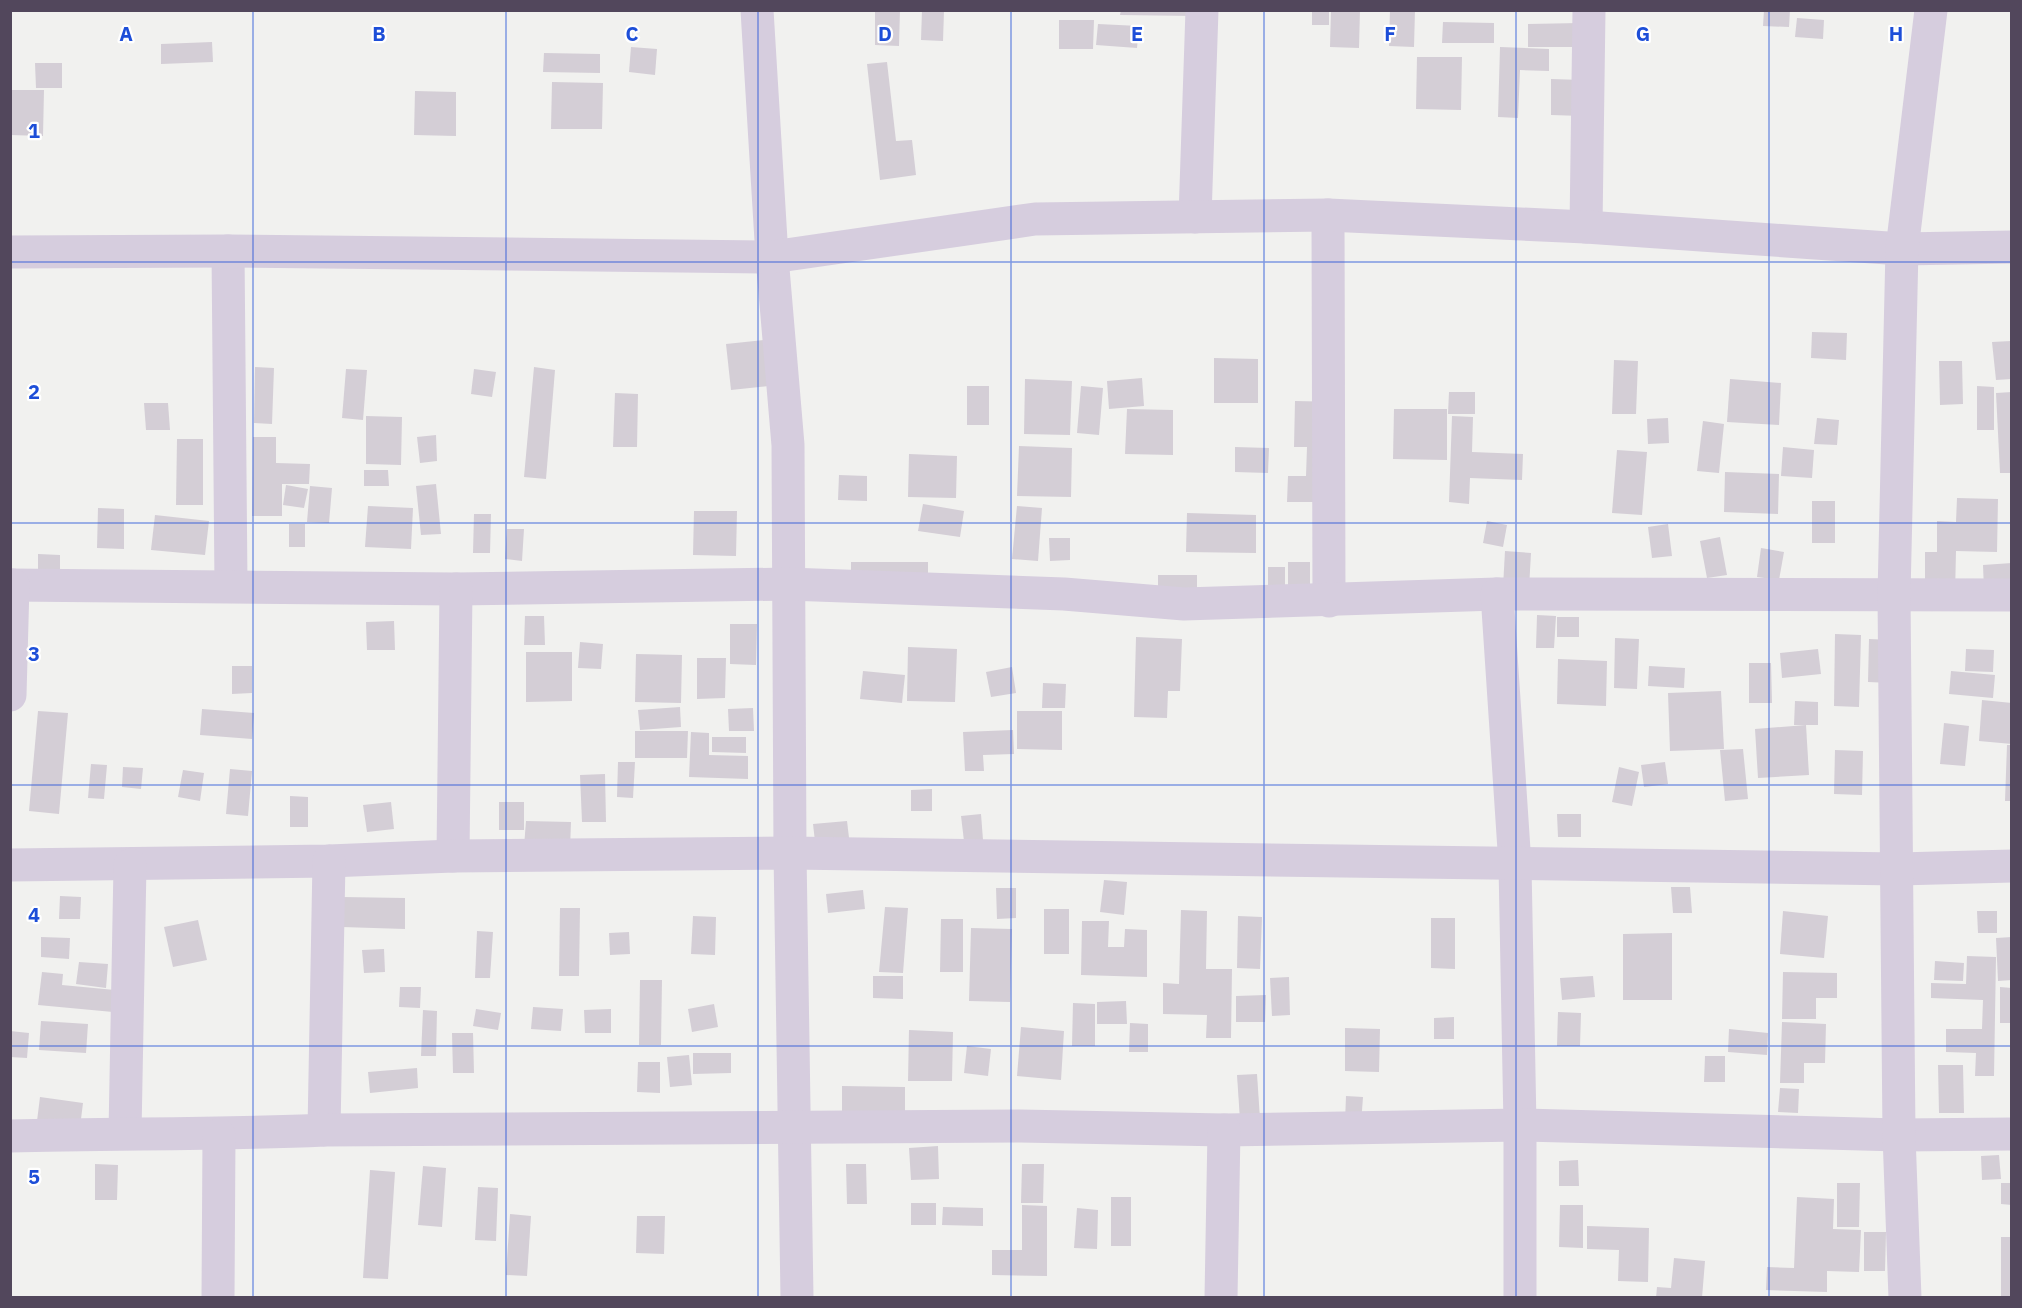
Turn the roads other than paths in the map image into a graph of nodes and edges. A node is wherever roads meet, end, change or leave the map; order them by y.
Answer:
1 (757, 10) edge
2 (1202, 10) edge
3 (1590, 10) edge
4 (1932, 10) edge
5 (1328, 215) junction
6 (1195, 217) junction
7 (1586, 227) junction
8 (2012, 247) edge
9 (1902, 249) junction
10 (228, 251) junction
11 (10, 252) edge
12 (772, 257) junction
13 (789, 584) junction
14 (12, 585) edge
15 (231, 585) junction
16 (456, 589) junction
17 (1497, 594) junction
18 (1894, 595) junction
19 (2012, 595) edge
20 (1329, 601) junction
21 (10, 695) edge
22 (790, 853) junction
23 (453, 856) junction
24 (329, 861) junction
25 (10, 865) edge
26 (130, 865) junction
27 (1515, 865) junction
28 (2012, 866) edge
29 (1899, 869) junction
30 (1520, 1125) junction
31 (796, 1128) junction
32 (324, 1130) junction
33 (1224, 1130) junction
34 (125, 1133) junction
35 (2012, 1134) edge
36 (219, 1135) junction
37 (1899, 1135) junction
38 (10, 1136) edge
39 (218, 1298) edge
40 (797, 1298) edge
41 (1221, 1298) edge
42 (1520, 1298) edge
43 (1905, 1298) edge

1 - 12 street
2 - 6 street
3 - 7 street
4 - 9 street
5 - 6 street
5 - 7 street
5 - 20 street
6 - 12 street
7 - 9 street
8 - 9 street
9 - 18 street
10 - 11 street
10 - 12 street
10 - 15 street
12 - 13 street
13 - 16 street
13 - 20 street
13 - 22 street
14 - 15 street
14 - 21 street
15 - 16 street
16 - 23 street
17 - 18 street
17 - 20 street
17 - 27 street
18 - 19 street
18 - 29 street
22 - 23 street
22 - 27 street
22 - 31 street
23 - 24 street
24 - 26 street
24 - 32 street
25 - 26 street
26 - 34 street
27 - 29 street
27 - 30 street
28 - 29 street
29 - 37 street
30 - 33 street
30 - 37 street
30 - 42 street
31 - 32 street
31 - 33 street
31 - 40 street
32 - 36 street
33 - 41 street
34 - 36 street
34 - 38 street
35 - 37 street
36 - 39 street
37 - 43 street

